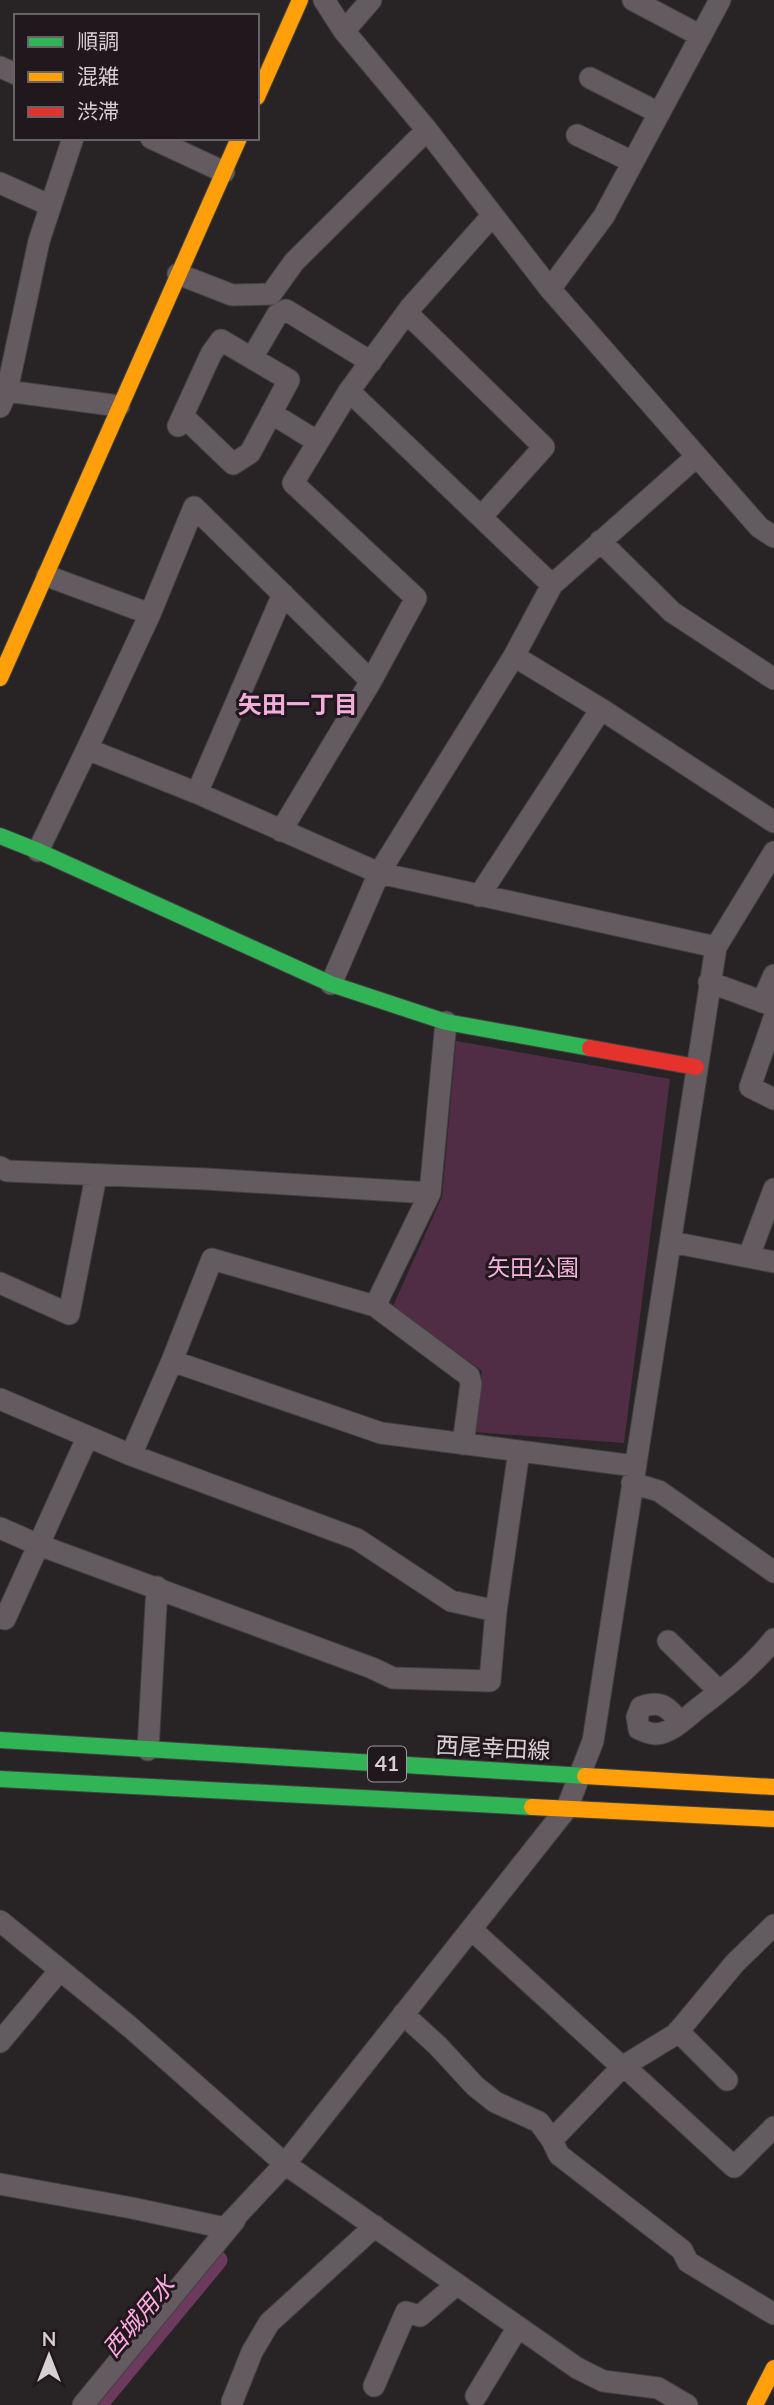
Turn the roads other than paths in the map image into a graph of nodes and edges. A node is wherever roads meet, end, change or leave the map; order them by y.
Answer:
1 (300, 0) edge
2 (324, 0) edge
3 (371, 0) edge
4 (633, 0) edge
5 (720, 0) edge
6 (344, 31) junction
7 (701, 36) junction
8 (590, 78) dead end
9 (259, 92) edge
10 (659, 114) junction
11 (428, 130) junction
12 (578, 135) dead end
13 (72, 140) edge
14 (155, 140) edge
15 (238, 140) edge
16 (633, 162) junction
17 (224, 172) junction
18 (0, 183) edge
19 (49, 205) junction
20 (492, 216) junction
21 (178, 274) junction
22 (550, 289) junction
23 (407, 313) junction
24 (252, 358) junction
25 (370, 362) junction
26 (349, 390) junction
27 (2, 395) edge
28 (119, 405) junction
29 (271, 413) junction
30 (318, 442) junction
31 (696, 457) junction
32 (481, 517) junction
33 (774, 537) edge
34 (600, 541) junction
35 (47, 576) junction
36 (552, 585) junction
37 (283, 594) junction
38 (150, 614) junction
39 (514, 656) junction
40 (0, 678) edge
41 (774, 679) edge
42 (371, 681) junction
43 (601, 709) junction
44 (87, 749) junction
45 (197, 793) junction
46 (774, 822) edge
47 (281, 831) junction
48 (0, 836) edge
49 (38, 851) junction
50 (774, 852) edge
51 (379, 873) junction
52 (479, 896) junction
53 (716, 947) junction
54 (774, 975) edge
55 (709, 982) junction
56 (331, 984) junction
57 (770, 1009) edge
58 (446, 1022) junction
59 (696, 1068) junction
60 (774, 1099) edge
61 (0, 1167) edge
62 (96, 1176) junction
63 (774, 1189) edge
64 (430, 1193) junction
65 (671, 1242) junction
66 (749, 1256) junction
67 (774, 1262) edge
68 (0, 1283) edge
69 (375, 1306) junction
70 (172, 1361) junction
71 (0, 1398) edge
72 (87, 1438) junction
73 (463, 1444) junction
74 (519, 1451) junction
75 (131, 1455) junction
76 (633, 1474) junction
77 (0, 1528) edge
78 (39, 1545) junction
79 (774, 1572) edge
80 (157, 1587) junction
81 (496, 1611) junction
82 (0, 1618) edge
83 (668, 1641) dead end
84 (770, 1652) edge
85 (719, 1691) junction
86 (680, 1723) dead end
87 (0, 1741) edge
88 (148, 1750) junction
89 (580, 1776) junction
90 (0, 1779) edge
91 (774, 1787) edge
92 (567, 1808) junction
93 (774, 1819) edge
94 (0, 1920) edge
95 (774, 1925) edge
96 (471, 1929) junction
97 (60, 1970) junction
98 (403, 2014) junction
99 (678, 2031) junction
100 (0, 2042) edge
101 (623, 2066) junction
102 (727, 2080) dead end
103 (774, 2127) edge
104 (552, 2140) junction
105 (285, 2164) junction
106 (0, 2184) edge
107 (246, 2207) junction
108 (375, 2226) junction
109 (457, 2284) junction
110 (774, 2315) edge
111 (518, 2327) junction
112 (774, 2368) edge
113 (374, 2386) dead end
114 (476, 2396) dead end
115 (235, 2404) edge
116 (83, 2405) edge
117 (687, 2405) edge
118 (755, 2405) edge

1 - 9 main road
2 - 6 street
3 - 6 street
4 - 7 street
5 - 7 street
6 - 11 street
7 - 10 street
8 - 10 street
10 - 16 street
11 - 20 street
11 - 21 street
12 - 16 street
13 - 19 street
14 - 17 street
15 - 17 main road
16 - 22 street
17 - 21 main road
18 - 19 street
19 - 27 street
20 - 22 street
20 - 23 street
21 - 28 main road
22 - 31 street
23 - 25 street
23 - 32 street
24 - 25 street
24 - 29 street
24 - 29 street
25 - 26 street
26 - 30 street
26 - 32 street
27 - 28 street
28 - 35 main road
29 - 30 street
30 - 42 street
31 - 33 street
31 - 34 street
32 - 36 street
34 - 36 street
34 - 41 street
35 - 38 street
35 - 40 main road
36 - 39 street
37 - 38 street
37 - 42 street
37 - 45 street
38 - 44 street
39 - 43 street
39 - 51 street
42 - 47 street
43 - 46 street
43 - 52 street
44 - 45 street
44 - 49 street
45 - 47 street
47 - 51 street
48 - 49 main road
49 - 56 main road
50 - 53 street
51 - 52 street
51 - 56 street
52 - 53 street
53 - 55 street
54 - 57 street
55 - 57 street
55 - 59 street
56 - 58 main road
57 - 60 street
58 - 59 main road
58 - 64 street
59 - 65 street
61 - 62 street
62 - 64 street
62 - 68 street
63 - 66 street
64 - 69 street
65 - 66 street
65 - 76 street
66 - 67 street
69 - 70 street
69 - 73 street
70 - 73 street
70 - 75 street
71 - 72 street
72 - 75 street
72 - 78 street
73 - 74 street
74 - 76 street
74 - 81 street
75 - 81 street
76 - 79 street
76 - 89 street
77 - 78 street
78 - 80 street
78 - 82 street
80 - 81 street
80 - 88 street
83 - 85 street
84 - 85 street
85 - 86 street
87 - 88 main road, 西尾幸田線 / 41
88 - 89 main road, 西尾幸田線 / 41
89 - 91 main road, 西尾幸田線 / 41
89 - 92 street
90 - 92 main road, 41
92 - 93 main road, 41
92 - 96 street
94 - 97 street
95 - 99 street
96 - 98 street
96 - 101 street
97 - 100 street
97 - 105 street
98 - 104 street
98 - 105 street
99 - 101 street
99 - 102 street
101 - 103 street
101 - 104 street
104 - 110 street
105 - 107 street
105 - 108 street
106 - 107 street
107 - 116 street
108 - 109 street
108 - 115 street
109 - 111 street
109 - 113 street
111 - 114 street
111 - 117 street
112 - 118 main road

